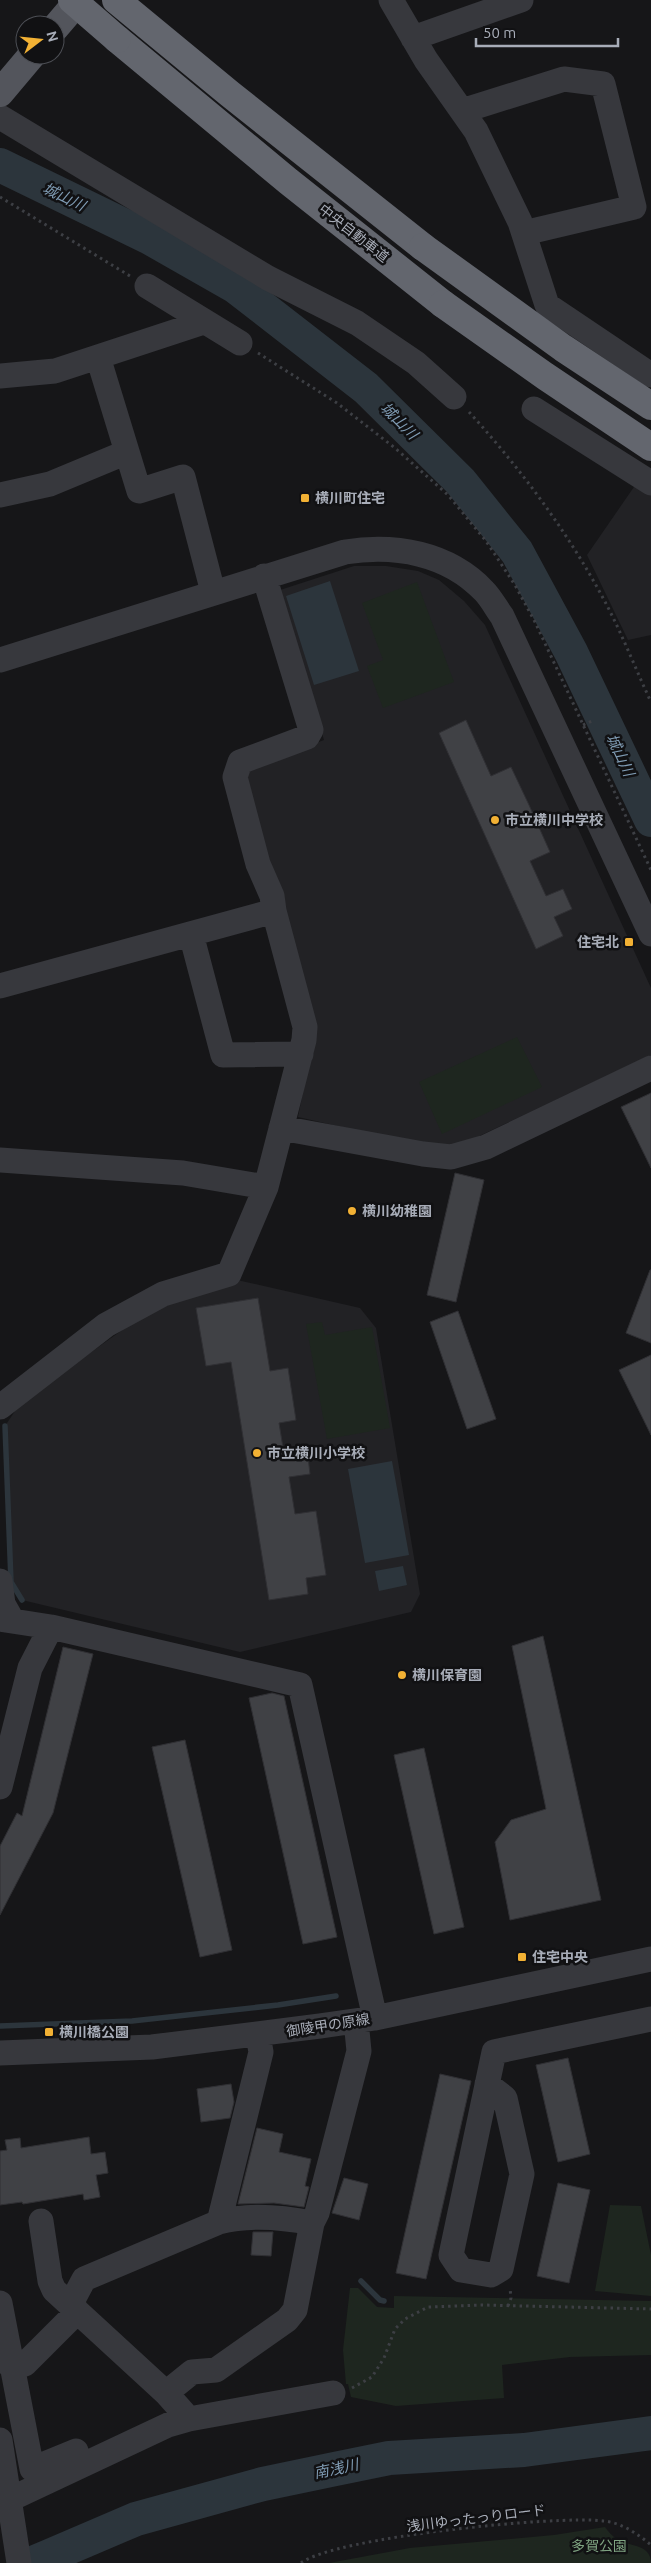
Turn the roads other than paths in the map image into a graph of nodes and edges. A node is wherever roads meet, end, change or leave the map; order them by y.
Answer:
1 (72, 0) edge
2 (79, 0) edge
3 (391, 0) edge
4 (521, 0) edge
5 (126, 9) edge
6 (65, 16) edge
7 (413, 38) junction
8 (24, 65) edge
9 (0, 93) edge
10 (462, 111) junction
11 (0, 117) edge
12 (524, 233) junction
13 (147, 286) road end
14 (204, 322) junction
15 (240, 343) dead end
16 (98, 357) junction
17 (651, 375) edge
18 (0, 376) edge
19 (454, 397) road end
20 (651, 406) edge
21 (534, 409) dead end
22 (651, 447) edge
23 (127, 452) junction
24 (651, 483) edge
25 (0, 495) edge
26 (264, 576) junction
27 (213, 592) junction
28 (0, 660) edge
29 (274, 911) junction
30 (191, 934) junction
31 (651, 934) edge
32 (0, 986) edge
33 (301, 1054) junction
34 (651, 1068) edge
35 (281, 1128) junction
36 (0, 1160) edge
37 (266, 1187) junction
38 (0, 1405) edge
39 (0, 1581) edge
40 (6, 1620) edge
41 (51, 1627) junction
42 (2, 1775) edge
43 (651, 1960) edge
44 (365, 2019) junction
45 (651, 2019) edge
46 (258, 2035) junction
47 (0, 2053) edge
48 (488, 2084) junction
49 (42, 2221) dead end
50 (219, 2222) junction
51 (312, 2223) junction
52 (0, 2303) edge
53 (74, 2306) junction
54 (11, 2367) junction
55 (166, 2393) junction
56 (333, 2394) road end
57 (178, 2422) junction
58 (0, 2440) edge
59 (6, 2504) edge
60 (19, 2563) edge

1 - 22 highway, 中央自動車道, bridge
2 - 6 main road
3 - 7 street
4 - 7 street
5 - 20 highway, bridge
7 - 10 street
8 - 9 main road
10 - 12 street
10 - 12 street
11 - 19 street
12 - 17 street
13 - 14 street
14 - 15 street
14 - 16 street
16 - 18 street
16 - 23 street
21 - 24 street
23 - 25 street
23 - 27 street
26 - 27 street
26 - 29 street
26 - 31 street
27 - 28 street
29 - 30 street
29 - 33 street
30 - 32 street
30 - 33 street
33 - 35 street
34 - 35 street
35 - 37 street
36 - 37 street
37 - 38 street
39 - 40 street
40 - 41 street
41 - 42 street
41 - 44 street
43 - 44 street, 御陵甲の原線
44 - 46 street, 御陵甲の原線
44 - 51 street
45 - 48 street
46 - 47 street, 御陵甲の原線
46 - 50 street
48 - 48 street
49 - 53 street
50 - 51 street
50 - 53 street
51 - 55 street
52 - 54 street
53 - 54 street
53 - 55 street
54 - 57 street
55 - 57 street
56 - 57 street
57 - 59 street
58 - 59 street
59 - 60 street

